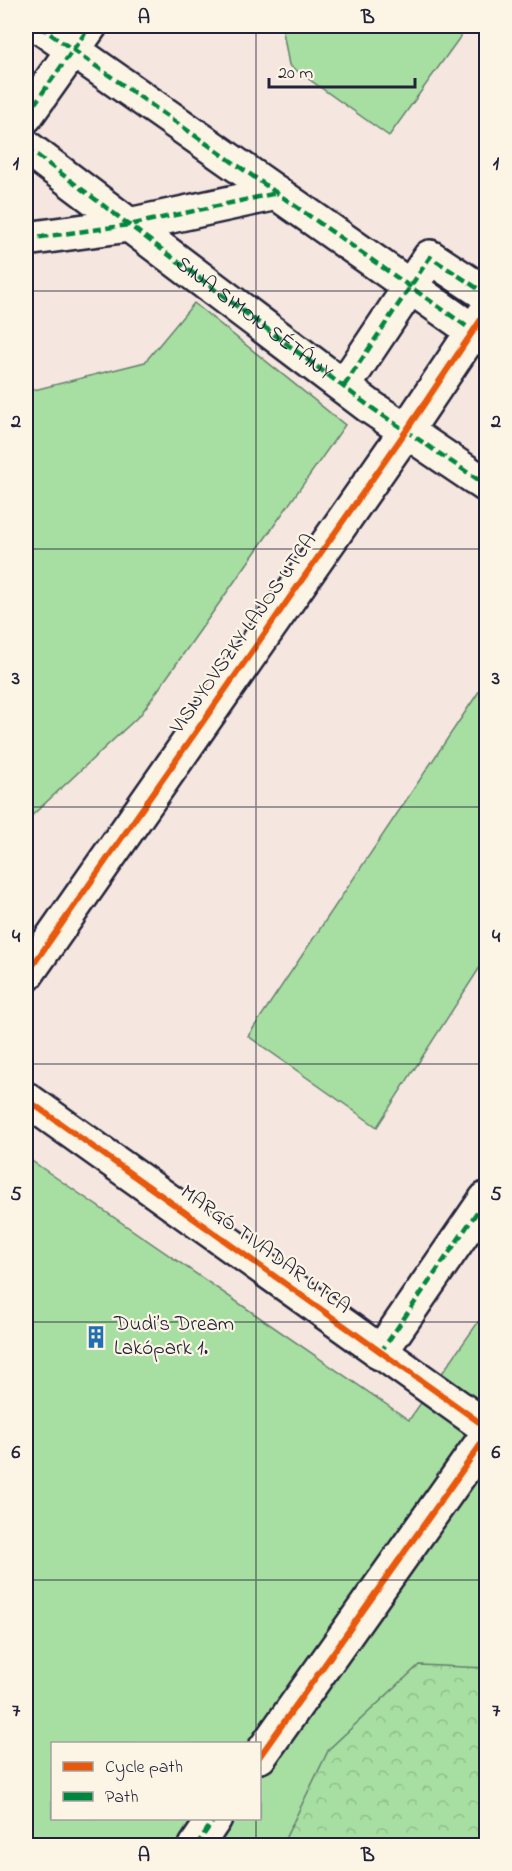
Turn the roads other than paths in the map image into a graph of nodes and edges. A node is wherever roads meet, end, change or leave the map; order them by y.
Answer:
1 (39, 26) edge
2 (82, 38) edge
3 (26, 116) edge
4 (26, 147) edge
5 (277, 193) junction
6 (129, 225) junction
7 (26, 239) edge
8 (410, 287) junction
9 (486, 294) edge
10 (482, 328) edge
11 (344, 386) junction
12 (406, 431) junction
13 (486, 485) edge
14 (26, 975) edge
15 (26, 1099) edge
16 (486, 1199) edge
17 (380, 1353) junction
18 (486, 1427) edge
19 (486, 1437) edge
20 (261, 1755) edge
21 (214, 1820) edge
22 (196, 1845) edge

1 - 2 street
2 - 3 street
2 - 5 street
4 - 6 street, SINA SIMON SÉTÁNY
5 - 6 street
5 - 8 street
6 - 7 street
6 - 11 street, SINA SIMON SÉTÁNY
8 - 9 street
8 - 10 street
8 - 11 street
10 - 12 street, VISNYOVSZKY LAJOS UTCA
11 - 12 street, SINA SIMON SÉTÁNY
12 - 13 street, SINA SIMON SÉTÁNY
12 - 14 street, VISNYOVSZKY LAJOS UTCA
15 - 17 street, MARGÓ TIVADAR UTCA
16 - 17 street
17 - 18 street, MARGÓ TIVADAR UTCA
19 - 20 street
21 - 22 street

